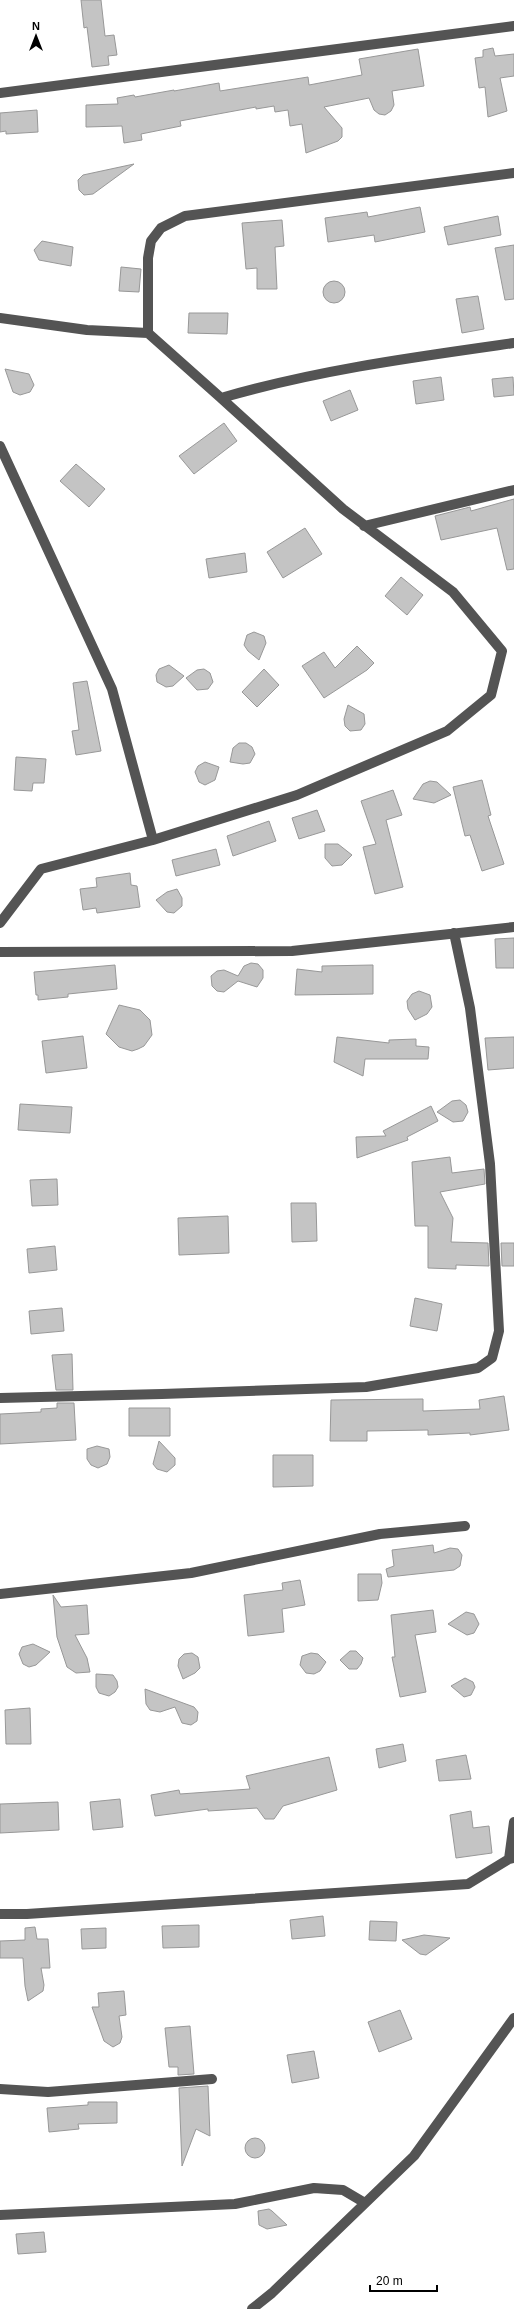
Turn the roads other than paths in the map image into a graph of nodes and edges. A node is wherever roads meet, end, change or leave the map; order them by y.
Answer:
1 (514, 26) edge
2 (0, 93) edge
3 (514, 173) edge
4 (0, 318) edge
5 (148, 333) junction
6 (514, 343) edge
7 (221, 398) junction
8 (0, 446) edge
9 (514, 490) edge
10 (364, 526) junction
11 (153, 840) junction
12 (0, 922) edge
13 (514, 927) edge
14 (454, 933) junction
15 (0, 952) edge
16 (0, 1398) edge
17 (465, 1526) dead end
18 (0, 1594) edge
19 (514, 1822) edge
20 (512, 1858) edge
21 (0, 1914) edge
22 (514, 2018) edge
23 (212, 2079) dead end
24 (0, 2089) edge
25 (365, 2203) junction
26 (0, 2215) edge
27 (252, 2309) edge

1 - 2 street
3 - 5 street
4 - 5 street
5 - 7 street
6 - 7 street
7 - 10 street
8 - 11 street
9 - 10 street
10 - 11 street
11 - 12 street
13 - 14 street
14 - 15 street
14 - 16 street
17 - 18 street
19 - 20 street
20 - 21 street
22 - 25 street
23 - 24 street
25 - 26 street
25 - 27 street

